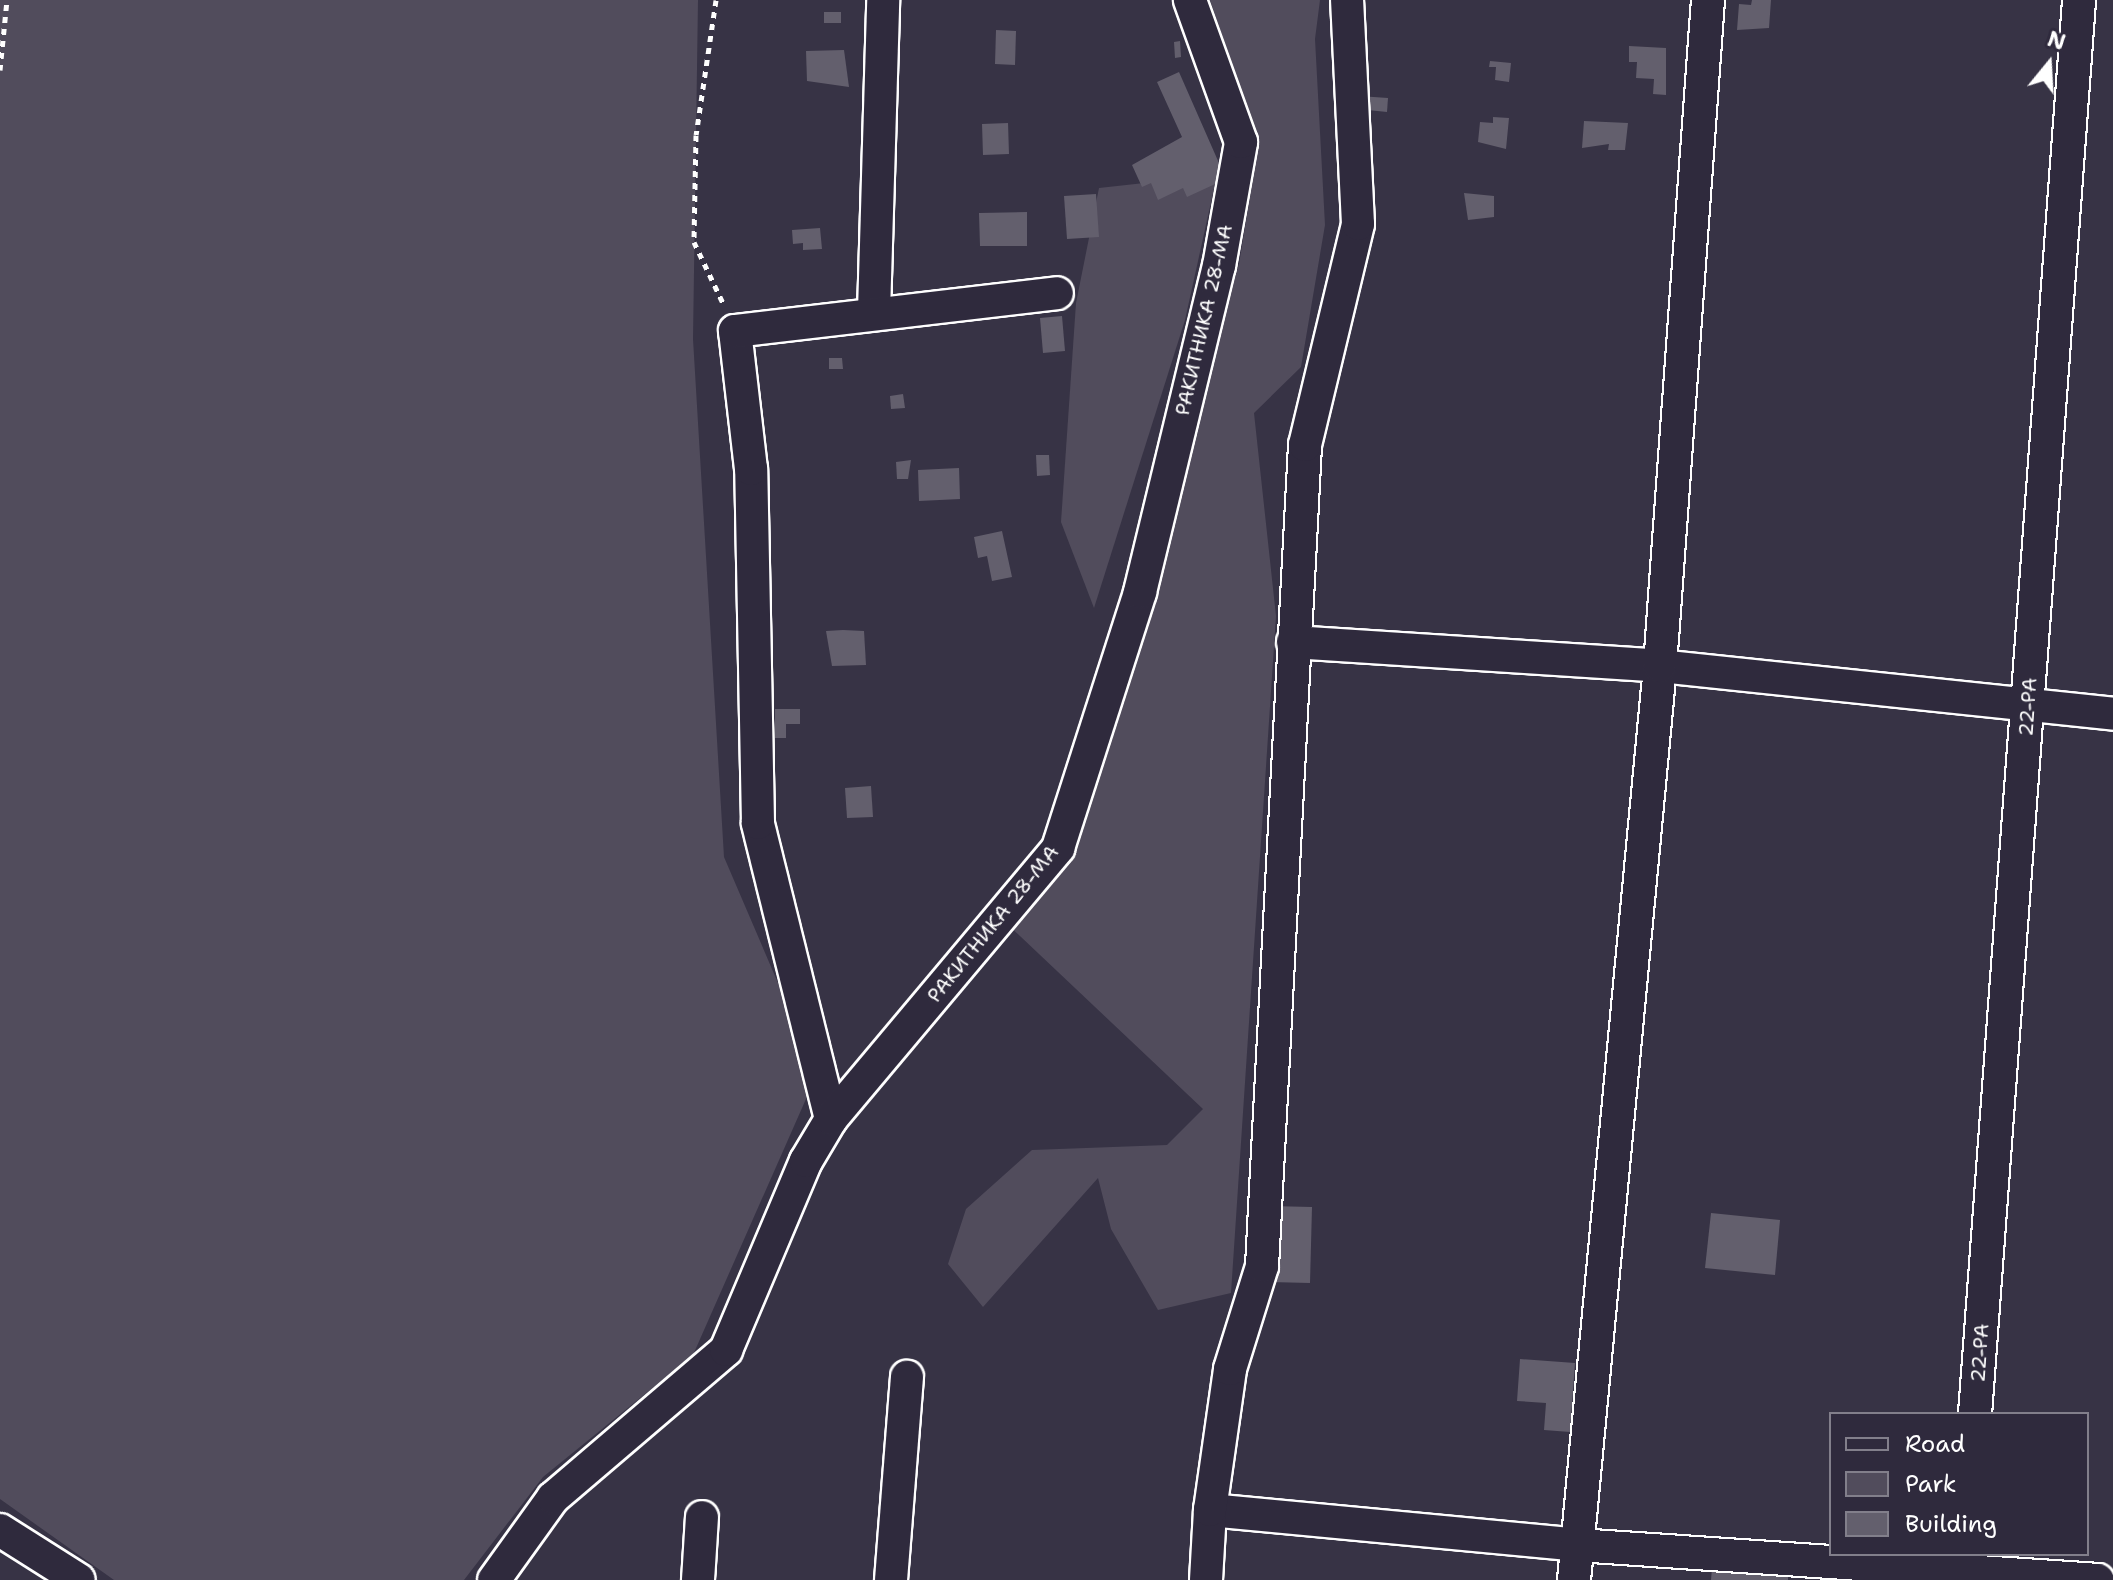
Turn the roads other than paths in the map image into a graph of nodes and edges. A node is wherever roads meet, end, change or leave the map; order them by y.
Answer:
1 (883, 0) edge
2 (1190, 0) edge
3 (1347, 0) edge
4 (1708, 0) edge
5 (2079, 0) edge
6 (1057, 293) dead end
7 (874, 312) junction
8 (1293, 642) junction
9 (1660, 666) junction
10 (2028, 705) junction
11 (2113, 714) edge
12 (831, 1119) junction
13 (907, 1377) dead end
14 (1975, 1412) edge
15 (1210, 1510) junction
16 (702, 1517) dead end
17 (0, 1530) edge
18 (1577, 1545) junction
19 (1964, 1568) edge
20 (79, 1580) edge
21 (494, 1580) edge
22 (698, 1580) edge
23 (891, 1580) edge
24 (1206, 1580) edge
25 (1574, 1580) edge
26 (2098, 1580) edge

1 - 7 street
2 - 12 street, РАКИТНИКА 28-МА
3 - 8 street
4 - 9 street
5 - 10 street, 22-РА
6 - 7 street
7 - 12 street
8 - 9 street
8 - 15 street
9 - 10 street
9 - 18 street
10 - 11 street
10 - 14 street, 22-РА
12 - 21 street, РАКИТНИКА 28-МА
13 - 23 street
15 - 18 street
15 - 24 street
16 - 22 street
17 - 20 street
18 - 19 street
18 - 25 street
19 - 26 street

